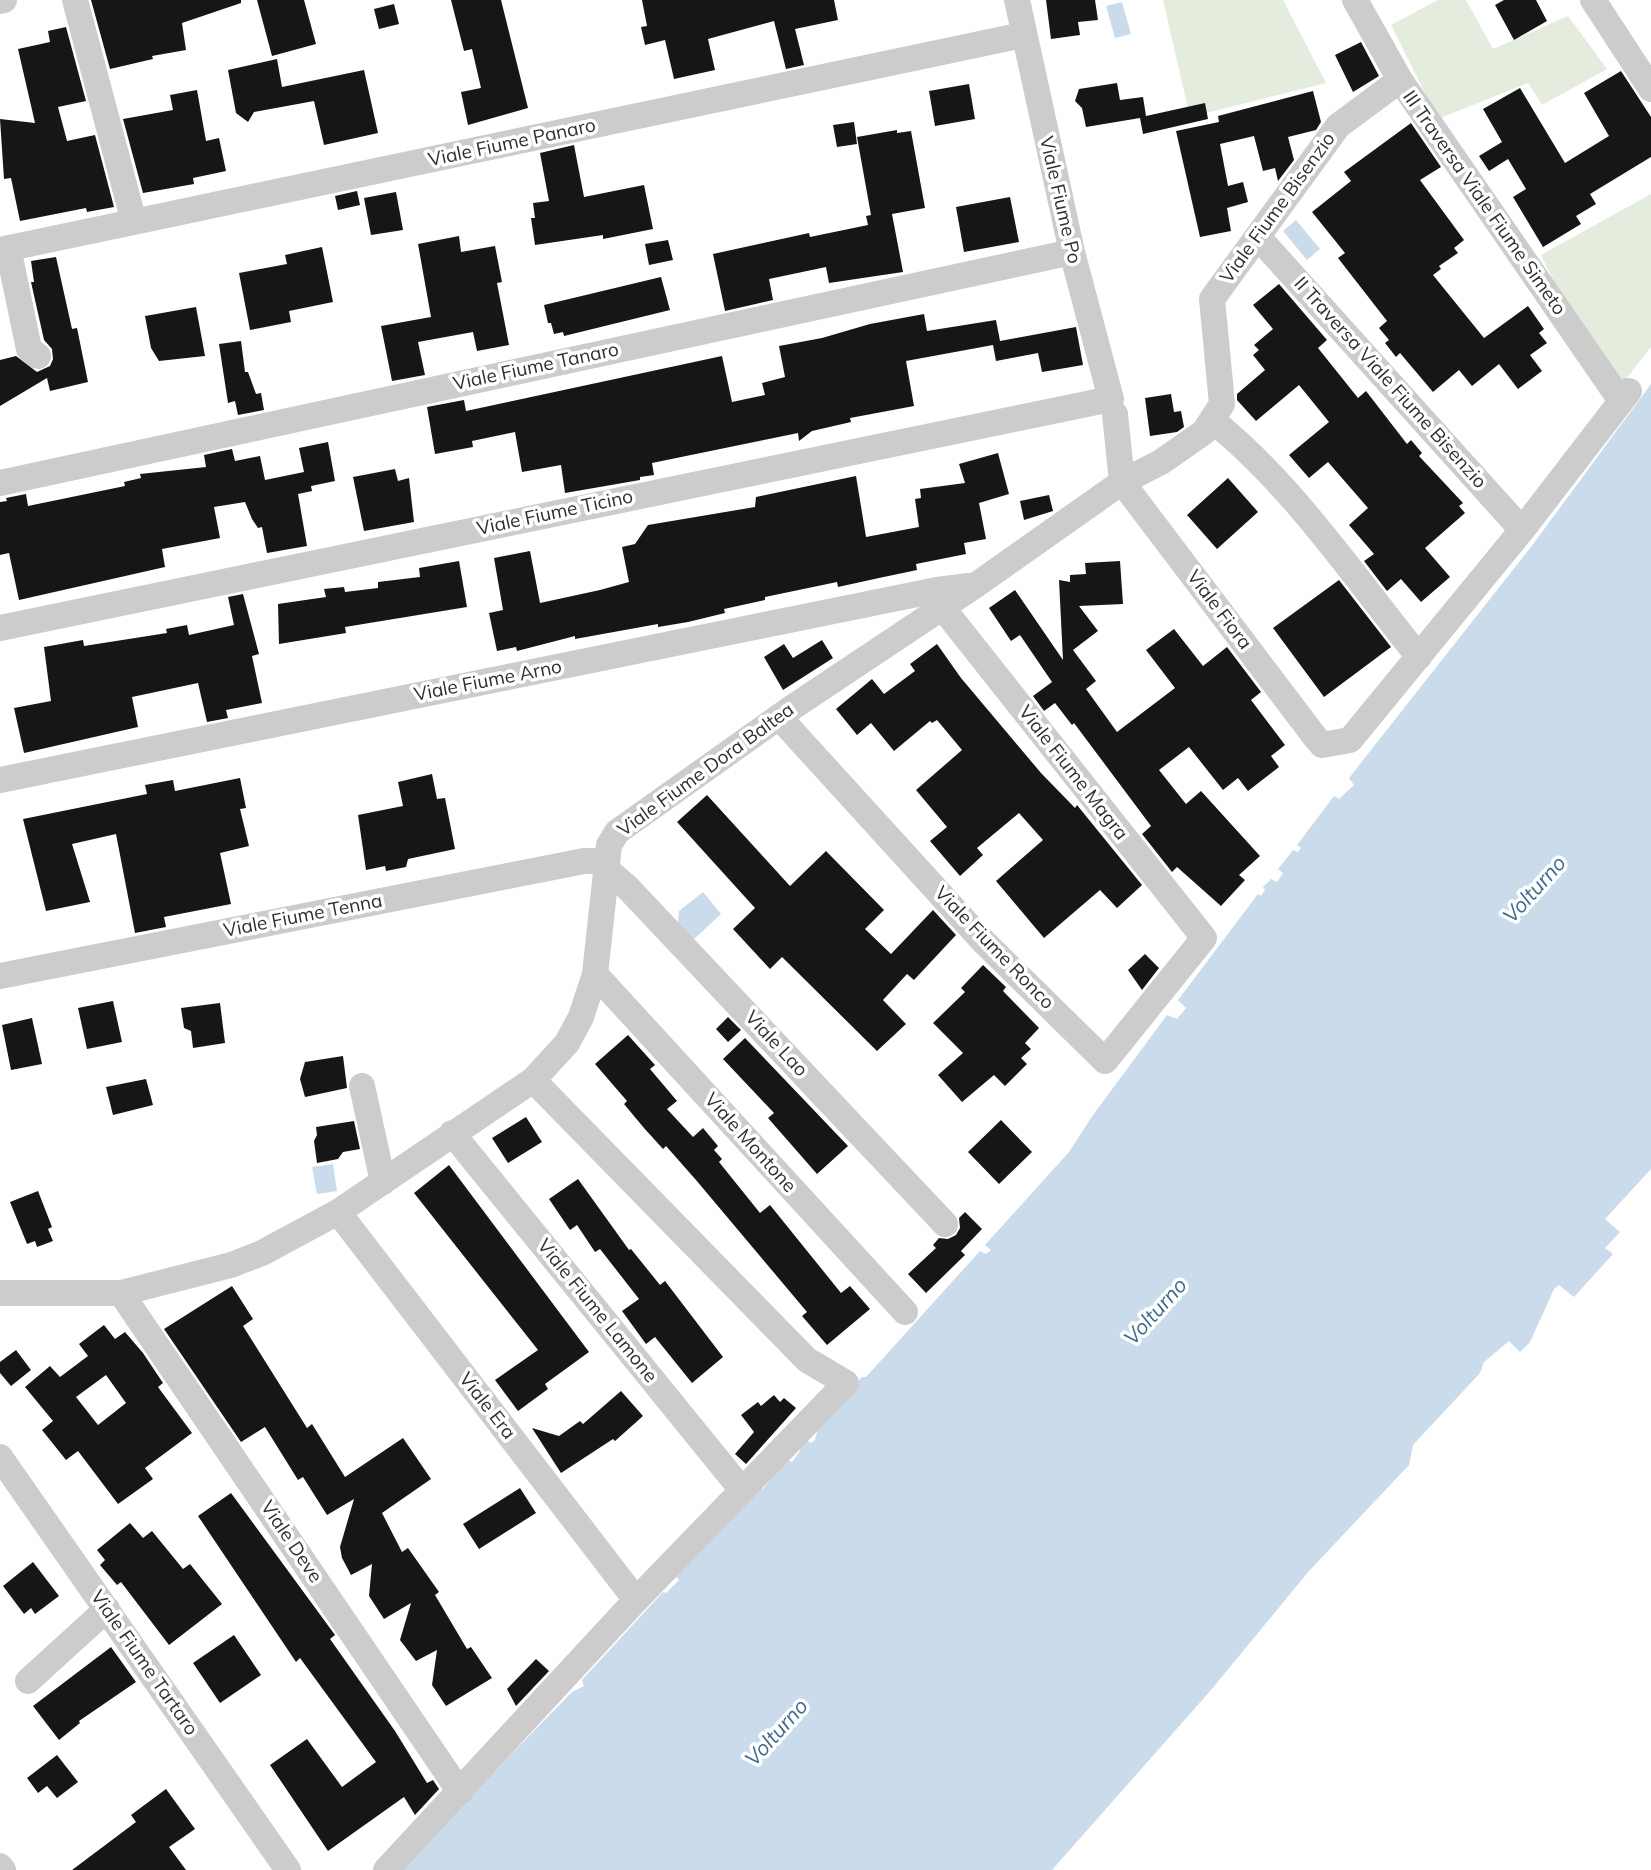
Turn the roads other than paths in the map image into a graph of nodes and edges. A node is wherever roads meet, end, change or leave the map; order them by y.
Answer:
1 (75, 0) edge
2 (1017, 0) edge
3 (1355, 0) edge
4 (1593, 0) edge
5 (1023, 35) junction
6 (1400, 80) junction
7 (1651, 89) edge
8 (134, 222) junction
9 (1258, 237) junction
10 (4, 249) edge
11 (1072, 252) junction
12 (38, 356) dead end
13 (1113, 406) junction
14 (1213, 421) junction
15 (1122, 482) junction
16 (0, 483) edge
17 (1522, 530) junction
18 (976, 585) junction
19 (942, 607) junction
20 (0, 628) edge
21 (1419, 657) junction
22 (779, 717) junction
23 (0, 780) edge
24 (606, 865) junction
25 (1204, 938) joint
26 (595, 974) junction
27 (0, 976) edge
28 (533, 1080) junction
29 (362, 1086) dead end
30 (452, 1133) junction
31 (383, 1182) junction
32 (338, 1212) junction
33 (945, 1224) dead end
34 (0, 1293) edge
35 (121, 1293) junction
36 (905, 1312) dead end
37 (0, 1457) edge
38 (742, 1490) junction
39 (636, 1600) junction
40 (107, 1609) junction
41 (28, 1681) dead end
42 (460, 1792) junction
43 (288, 1870) edge
44 (386, 1870) edge

1 - 8 street
2 - 5 street, Viale Fiume Po
3 - 6 street, III Traversa Viale Fiume Simeto
4 - 7 street
5 - 8 street, Viale Fiume Panaro
5 - 11 street, Viale Fiume Po
6 - 9 street, Viale Fiume Bisenzio
6 - 17 street, III Traversa Viale Fiume Simeto
8 - 10 street, Viale Fiume Panaro
9 - 14 street, Viale Fiume Bisenzio
9 - 17 street, II Traversa Viale Fiume Bisenzio
10 - 12 street
11 - 13 street, Viale Fiume Po
11 - 16 street, Viale Fiume Tanaro
13 - 15 street, Viale Fiume Po
13 - 20 street, Viale Fiume Ticino
14 - 15 street
14 - 21 street
15 - 18 street, Viale Fiume Dora Baltea
15 - 21 street, Viale Fiora
17 - 21 street
18 - 19 street, Viale Fiume Dora Baltea
18 - 23 street, Viale Fiume Arno
19 - 22 street, Viale Fiume Dora Baltea
19 - 25 street, Viale Fiume Magra
22 - 24 street, Viale Fiume Dora Baltea
22 - 25 street, Viale Fiume Ronco
24 - 26 street, Viale Fiume Dora Baltea
24 - 27 street, Viale Fiume Tenna
24 - 33 street, Viale Lao
26 - 28 street, Viale Fiume Dora Baltea
26 - 36 street, Viale Montone
28 - 30 street, Viale Fiume Dora Baltea
28 - 38 street
29 - 31 street
30 - 31 street, Viale Fiume Dora Baltea
30 - 38 street, Viale Fiume Lamone
31 - 32 street, Viale Fiume Dora Baltea
32 - 35 street, Viale Fiume Dora Baltea
32 - 39 street, Viale Era
34 - 35 street, Viale Fiume Dora Baltea
35 - 42 street, Viale Deve
37 - 40 street, Viale Fiume Tartaro
38 - 39 street
39 - 42 street
40 - 41 street
40 - 43 street, Viale Fiume Tartaro
42 - 44 street

